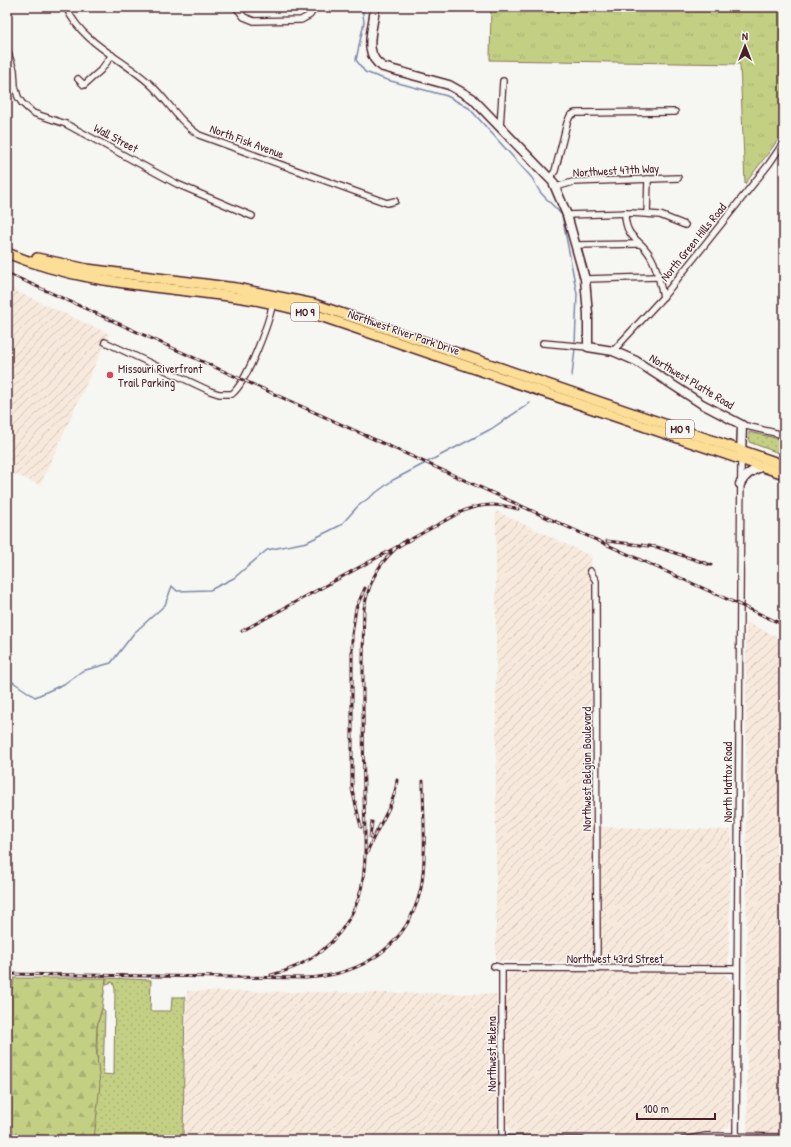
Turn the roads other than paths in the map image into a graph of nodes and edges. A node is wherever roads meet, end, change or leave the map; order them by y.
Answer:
1 (66, 7) edge
2 (236, 7) edge
3 (315, 7) edge
4 (375, 7) edge
5 (7, 50) edge
6 (112, 55) junction
7 (78, 79) dead end
8 (503, 82) dead end
9 (674, 112) dead end
10 (500, 127) junction
11 (784, 142) edge
12 (550, 178) junction
13 (678, 178) dead end
14 (648, 179) junction
15 (556, 187) junction
16 (395, 201) dead end
17 (625, 213) junction
18 (648, 214) junction
19 (567, 215) junction
20 (252, 216) dead end
21 (685, 225) dead end
22 (639, 244) junction
23 (576, 245) junction
24 (7, 249) edge
25 (7, 253) edge
26 (658, 277) junction
27 (585, 279) junction
28 (663, 297) junction
29 (274, 299) junction
30 (105, 342) dead end
31 (543, 343) dead end
32 (585, 347) junction
33 (617, 353) junction
34 (495, 365) junction
35 (491, 375) junction
36 (594, 404) junction
37 (616, 411) junction
38 (742, 425) junction
39 (784, 435) edge
40 (741, 450) junction
41 (741, 460) junction
42 (784, 465) edge
43 (761, 467) junction
44 (784, 474) edge
45 (740, 484) junction
46 (590, 571) dead end
47 (494, 966) dead end
48 (502, 968) junction
49 (597, 969) junction
50 (736, 969) junction
51 (784, 1137) edge
52 (736, 1138) edge
53 (502, 1140) edge
54 (582, 1140) edge
55 (683, 1140) edge

1 - 6 street, North Fisk Avenue
2 - 3 street
4 - 10 street
5 - 20 street, Wall Street
6 - 7 street
6 - 16 street, North Fisk Avenue
8 - 10 street
9 - 12 street
10 - 12 street
11 - 28 street, North Green Hills Road
12 - 15 street
13 - 14 street, Northwest 47th Way
14 - 15 street, Northwest 47th Way
14 - 18 street
15 - 19 street
17 - 18 street
17 - 19 street
17 - 22 street
18 - 21 street
19 - 23 street
22 - 23 street
22 - 26 street
23 - 27 street
24 - 29 main road, Northwest River Park Drive / MO 9
25 - 29 main road, Northwest River Park Drive / MO 9
26 - 27 street
26 - 28 street
27 - 32 street
28 - 33 street, North Green Hills Road
29 - 30 street
29 - 34 main road, Northwest River Park Drive / MO 9
29 - 35 main road, Northwest River Park Drive / MO 9
31 - 32 street
32 - 33 street, Northwest Platte Road
33 - 38 street, Northwest Platte Road
34 - 35 main road
34 - 36 main road, Northwest River Park Drive / MO 9
35 - 36 main road, Northwest River Park Drive / MO 9
36 - 37 main road, Northwest River Park Drive / MO 9
37 - 40 main road, Northwest River Park Drive / MO 9
37 - 41 main road, Northwest River Park Drive / MO 9
38 - 39 street, Northwest Platte Road
38 - 40 street, North Mattox Road
40 - 41 street, North Mattox Road
40 - 42 main road, Northwest River Park Drive / MO 9
41 - 43 main road, Northwest River Park Drive / MO 9
41 - 45 street, North Mattox Road
43 - 44 main road, Northwest River Park Drive / MO 9
43 - 45 street
45 - 50 street, North Mattox Road
46 - 49 street, Northwest Belgian Boulevard
47 - 48 street, Northwest 43rd Street
48 - 49 street, Northwest 43rd Street
48 - 53 street, Northwest Helena
49 - 50 street, Northwest 43rd Street
50 - 52 street, North Mattox Road
51 - 52 street
52 - 55 street
53 - 54 street

